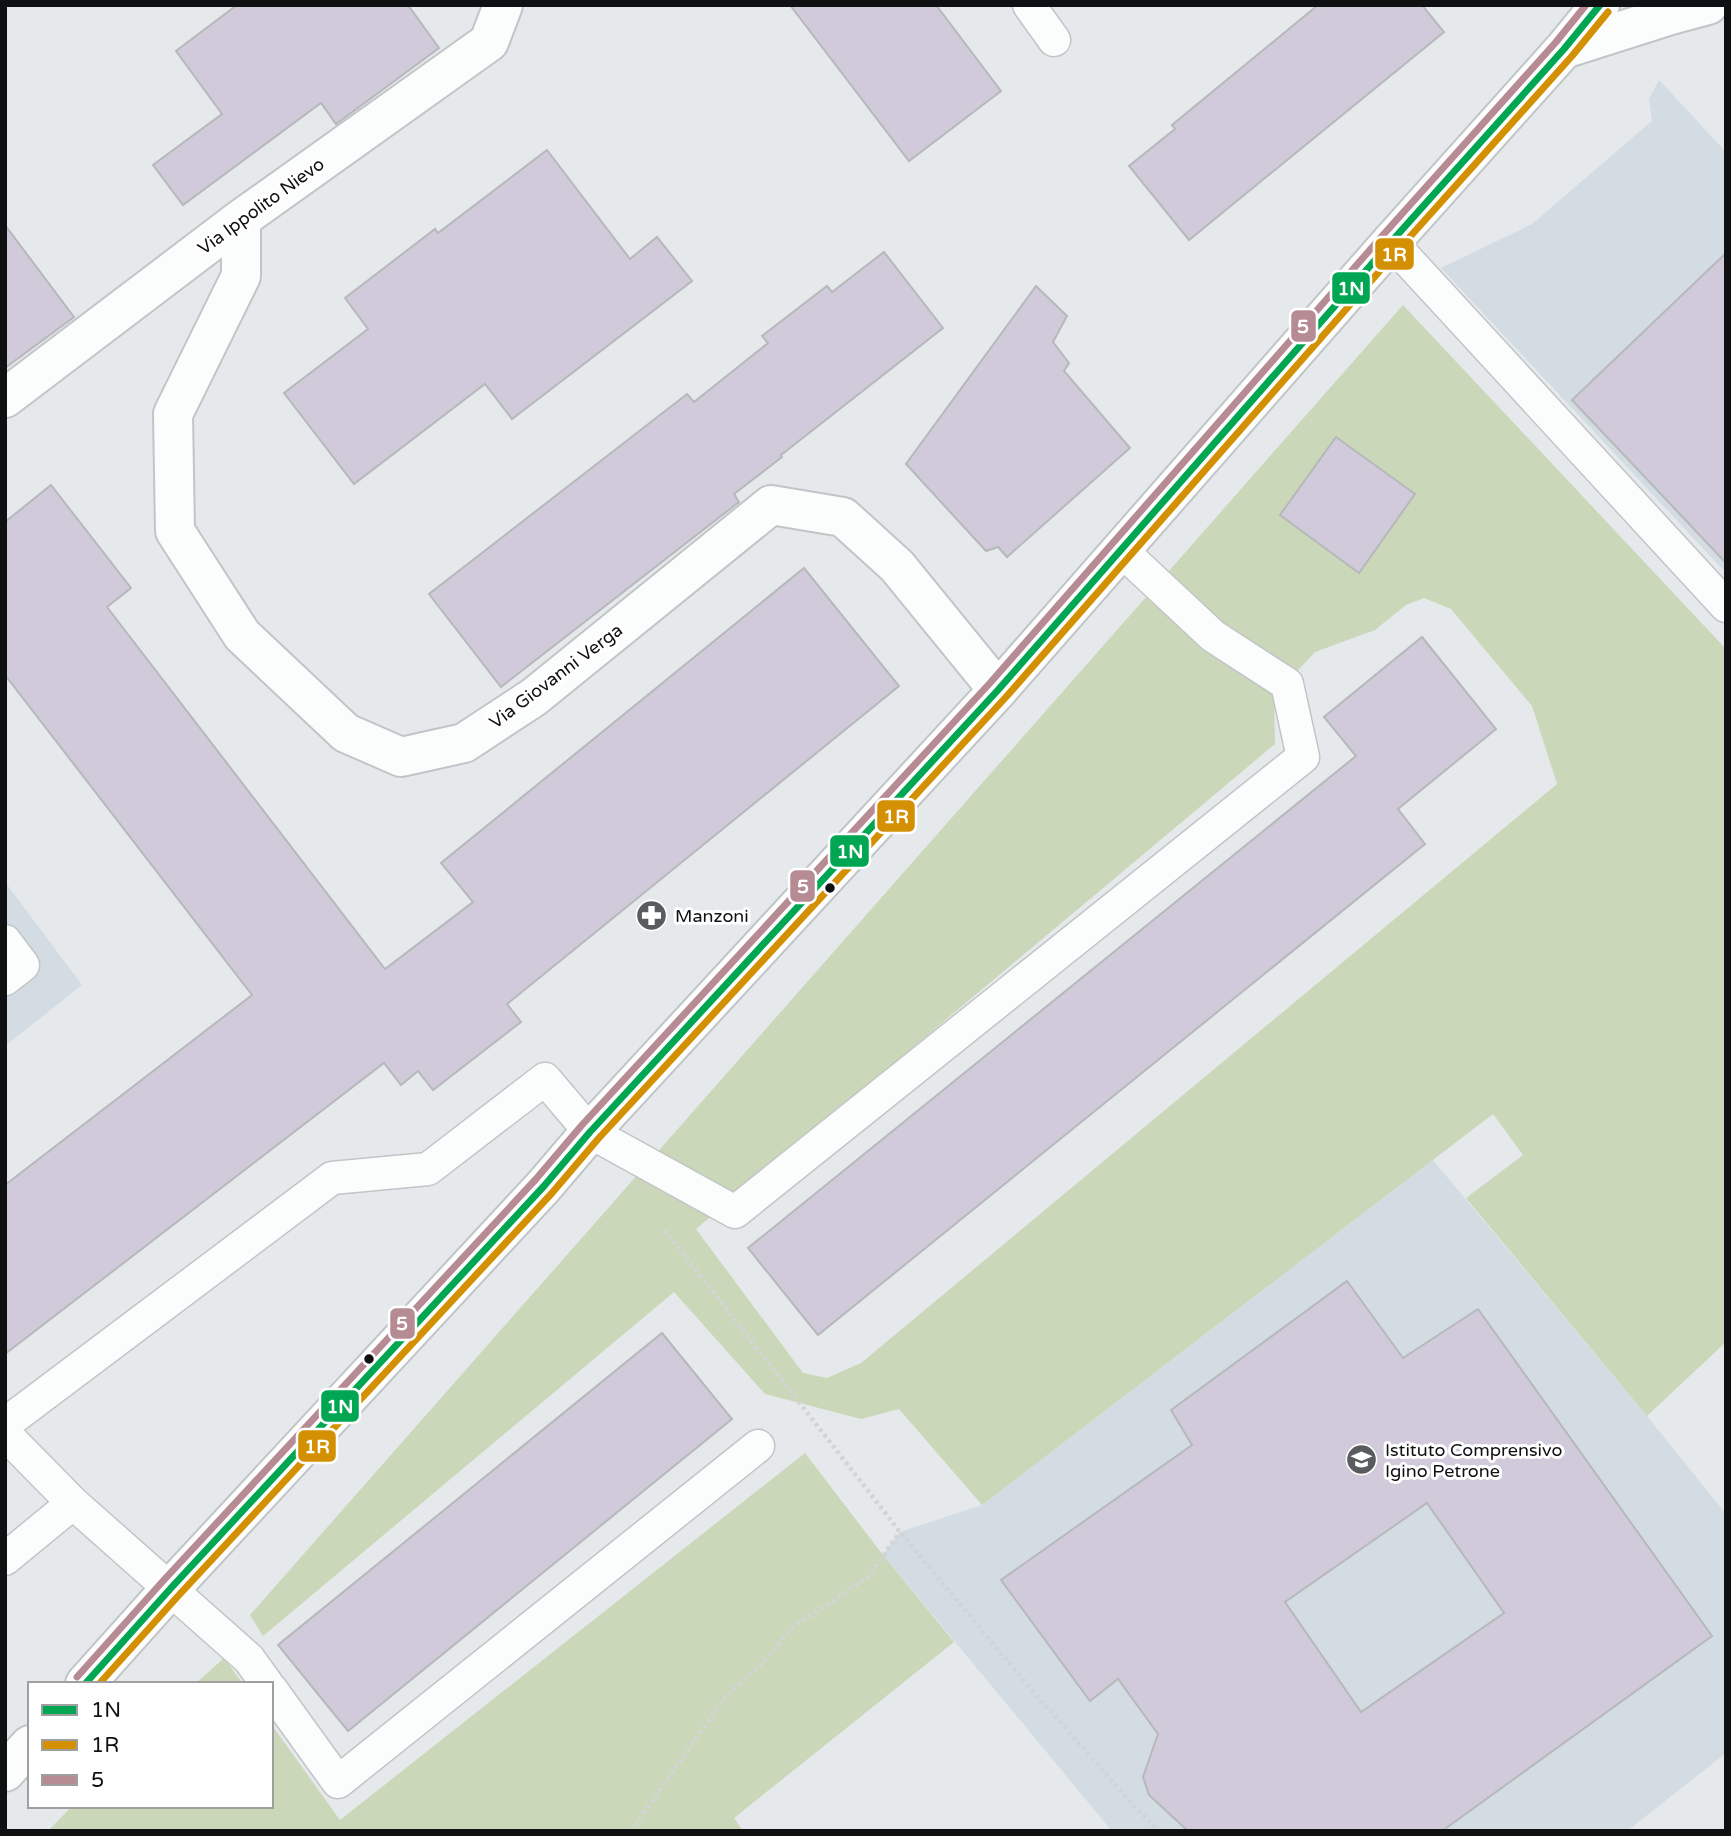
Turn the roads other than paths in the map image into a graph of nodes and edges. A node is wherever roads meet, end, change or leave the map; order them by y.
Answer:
1 (503, 5) edge
2 (1029, 5) edge
3 (1600, 5) edge
4 (1709, 5) edge
5 (1054, 40) dead end
6 (1564, 49) junction
7 (241, 219) junction
8 (1391, 242) junction
9 (5, 398) edge
10 (1121, 550) junction
11 (1726, 606) edge
12 (998, 690) junction
13 (5, 942) edge
14 (5, 979) edge
15 (590, 1132) junction
16 (5, 1424) edge
17 (5, 1434) edge
18 (758, 1446) dead end
19 (73, 1503) junction
20 (5, 1559) edge
21 (171, 1588) junction
22 (87, 1682) edge
23 (266, 1682) edge
24 (273, 1692) edge
25 (28, 1747) edge
26 (5, 1772) edge

1 - 7 street, Via Ippolito Nievo
2 - 5 lane
3 - 6 street
4 - 6 street
6 - 8 street
7 - 9 street, Via Ippolito Nievo
7 - 12 street, Via Giovanni Verga
8 - 10 street
8 - 11 lane
10 - 12 street
10 - 15 lane
12 - 15 street
13 - 14 lane
15 - 16 lane
15 - 21 street
17 - 19 lane
18 - 24 lane
19 - 20 lane
19 - 21 lane
21 - 22 street
21 - 23 lane
25 - 26 street

